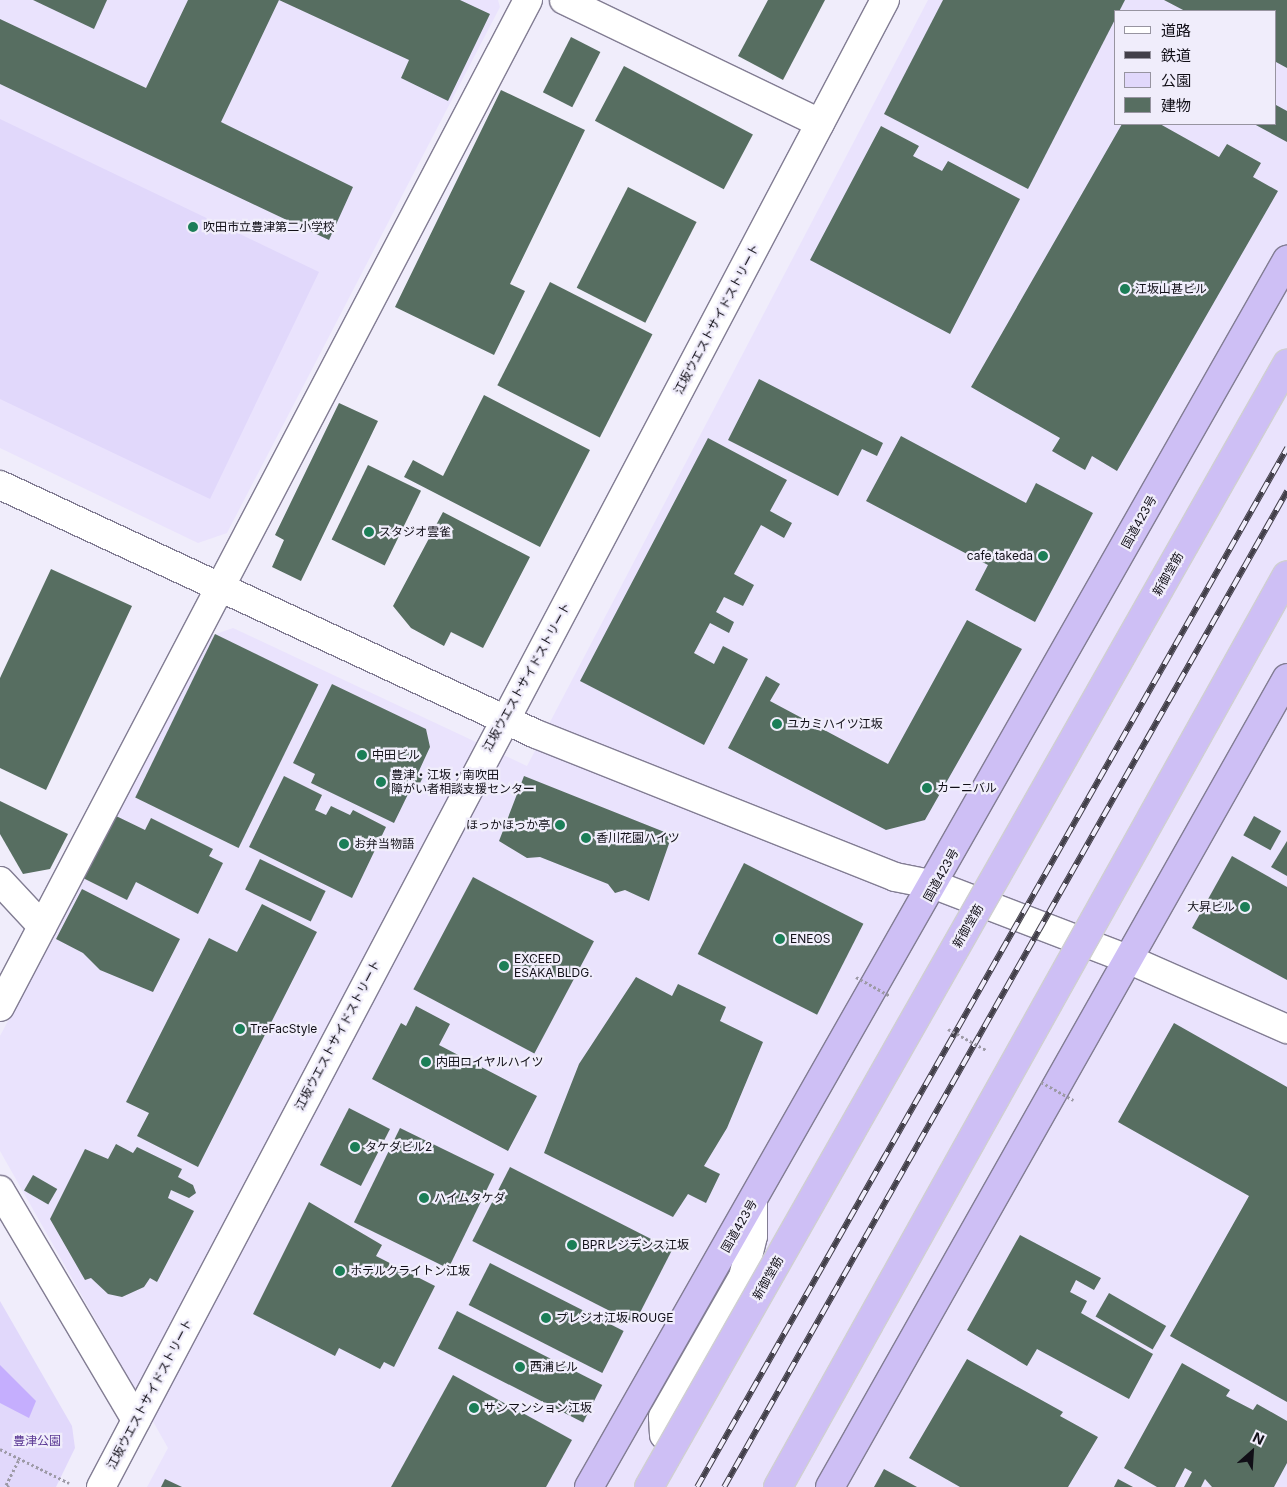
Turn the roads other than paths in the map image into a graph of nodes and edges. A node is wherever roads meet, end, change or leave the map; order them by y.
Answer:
1 (528, 0) edge
2 (564, 0) edge
3 (885, 0) edge
4 (820, 123) junction
5 (1287, 260) edge
6 (1287, 364) edge
7 (0, 485) edge
8 (1287, 575) edge
9 (221, 590) junction
10 (1287, 678) edge
11 (504, 719) junction
12 (0, 881) edge
13 (935, 885) junction
14 (42, 926) junction
15 (1128, 959) junction
16 (0, 1007) edge
17 (1287, 1029) edge
18 (0, 1190) edge
19 (753, 1202) junction
20 (136, 1420) junction
21 (664, 1435) dead end
22 (101, 1487) edge
23 (589, 1487) edge
24 (649, 1487) edge
25 (778, 1487) edge
26 (830, 1487) edge

1 - 9 street
2 - 4 street
3 - 4 street, 江坂ウエストサイドストリート
4 - 11 street, 江坂ウエストサイドストリート
5 - 13 highway, 国道423号
6 - 24 highway, 新御堂筋, bridge
7 - 9 street
8 - 25 highway, bridge
9 - 11 street
9 - 14 street
10 - 15 highway
11 - 13 street
11 - 20 street, 江坂ウエストサイドストリート
12 - 14 street
13 - 15 street
13 - 19 highway, 国道423号
14 - 16 street
15 - 17 street
15 - 26 highway
18 - 20 street
19 - 21 street
19 - 23 highway, 国道423号
20 - 22 street, 江坂ウエストサイドストリート

